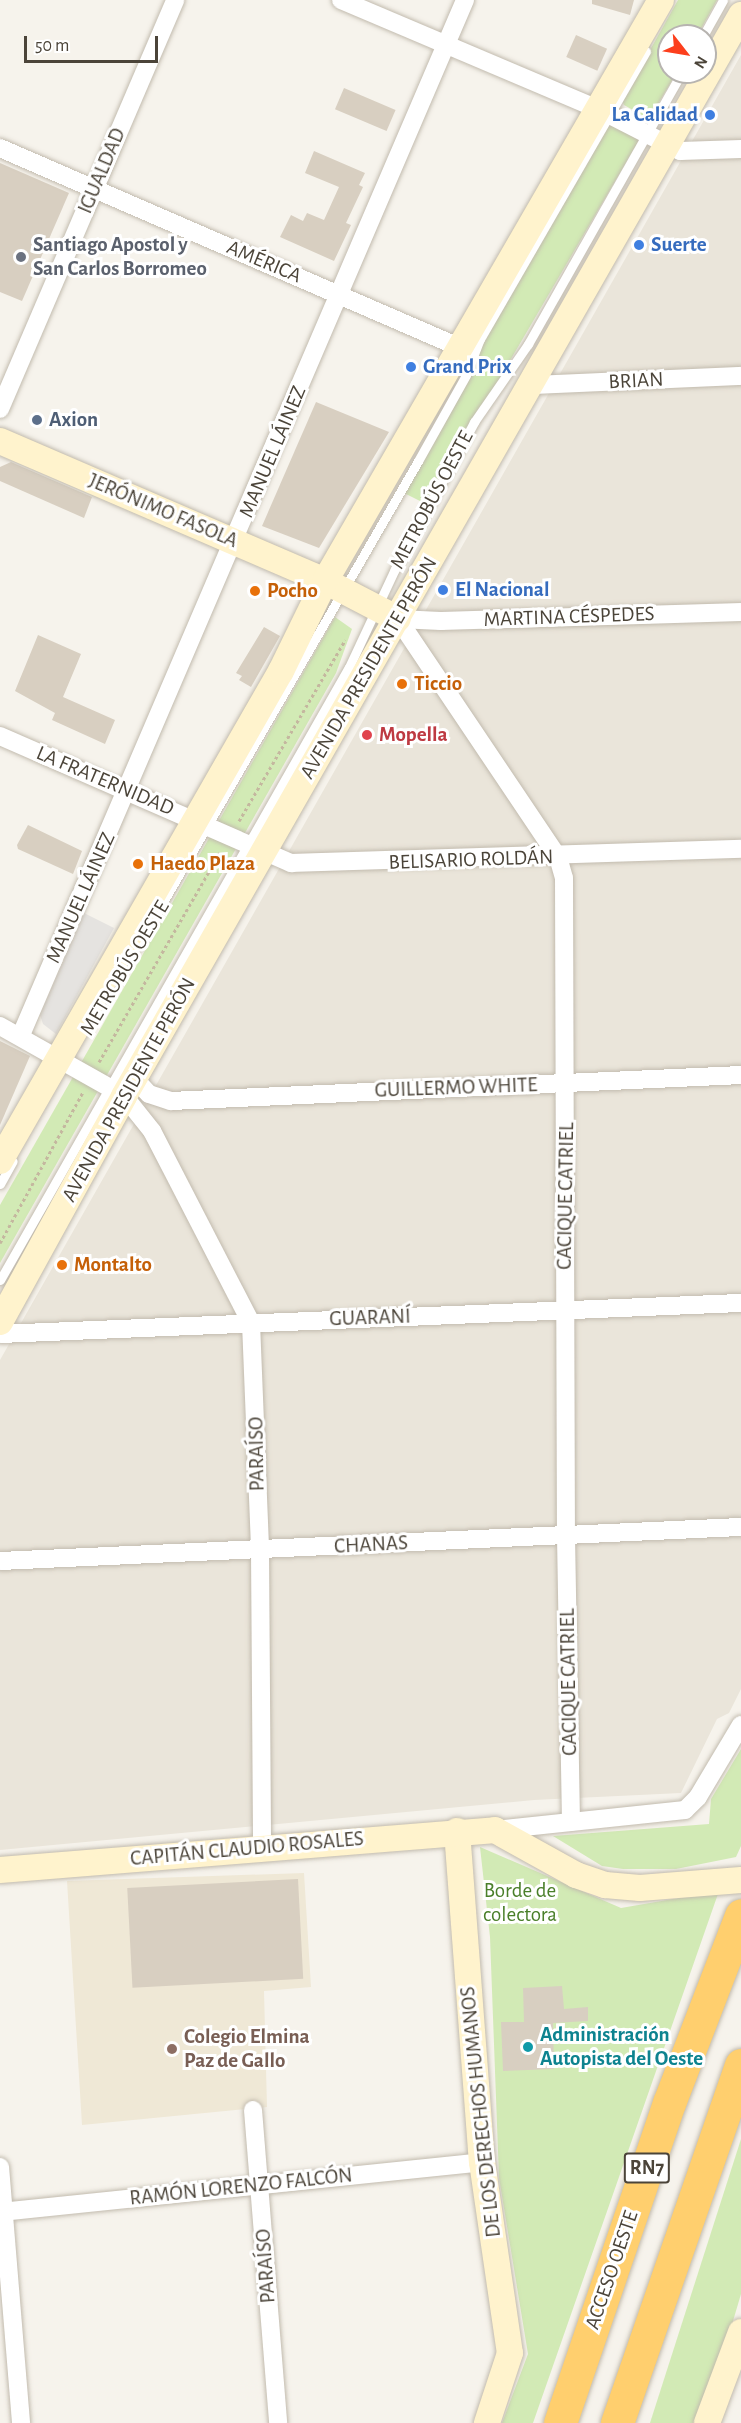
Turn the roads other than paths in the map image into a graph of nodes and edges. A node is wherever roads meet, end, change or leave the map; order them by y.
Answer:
1 (175, 0) edge
2 (341, 0) edge
3 (465, 0) edge
4 (661, 0) edge
5 (723, 0) edge
6 (741, 15) edge
7 (709, 24) edge
8 (652, 41) dead end
9 (446, 44) junction
10 (678, 84) edge
11 (605, 112) junction
12 (657, 141) junction
13 (0, 148) edge
14 (741, 148) edge
15 (94, 188) junction
16 (339, 294) junction
17 (461, 348) junction
18 (741, 376) edge
19 (531, 385) junction
20 (0, 409) edge
21 (0, 441) edge
22 (235, 542) junction
23 (334, 585) junction
24 (387, 612) junction
25 (741, 612) edge
26 (0, 736) edge
27 (128, 791) junction
28 (202, 824) junction
29 (256, 849) junction
30 (741, 849) edge
31 (558, 857) junction
32 (129, 960) dead end
33 (117, 981) dead end
34 (0, 1026) edge
35 (21, 1035) junction
36 (65, 1060) junction
37 (741, 1075) edge
38 (567, 1083) junction
39 (122, 1086) junction
40 (171, 1101) junction
41 (152, 1131) junction
42 (0, 1161) edge
43 (0, 1184) edge
44 (0, 1280) edge
45 (741, 1303) edge
46 (564, 1310) junction
47 (0, 1322) edge
48 (251, 1323) junction
49 (0, 1334) edge
50 (741, 1527) edge
51 (566, 1536) junction
52 (260, 1550) junction
53 (0, 1561) edge
54 (741, 1725) edge
55 (571, 1822) junction
56 (495, 1830) junction
57 (457, 1832) junction
58 (262, 1846) junction
59 (0, 1870) edge
60 (741, 1880) edge
61 (741, 1915) edge
62 (741, 2065) edge
63 (254, 2110) dead end
64 (482, 2162) junction
65 (0, 2167) edge
66 (260, 2184) junction
67 (2, 2212) edge
68 (741, 2332) edge
69 (710, 2422) edge
70 (21, 2423) edge
71 (278, 2423) edge
72 (487, 2423) edge
73 (560, 2423) edge
74 (617, 2423) edge

1 - 15 street, IGUALDAD
2 - 9 street
3 - 9 street, MANUEL LÁINEZ
4 - 11 main road
5 - 7 lane
6 - 12 main road, AVENIDA PRESIDENTE PERÓN
8 - 11 lane, METROBÚS OESTE
9 - 11 street
9 - 16 street, MANUEL LÁINEZ
10 - 12 lane, METROBÚS OESTE
11 - 12 street
11 - 17 main road
11 - 23 lane, METROBÚS OESTE
12 - 14 street
12 - 19 main road, AVENIDA PRESIDENTE PERÓN
12 - 24 lane, METROBÚS OESTE
13 - 15 street, AMÉRICA
15 - 16 street, AMÉRICA
15 - 20 street, IGUALDAD
16 - 17 street, AMÉRICA
16 - 22 street, MANUEL LÁINEZ
17 - 23 main road
18 - 19 street, BRIAN
19 - 24 main road, AVENIDA PRESIDENTE PERÓN
21 - 22 main road, JERÓNIMO FASOLA
22 - 23 main road, JERÓNIMO FASOLA
22 - 27 street, MANUEL LÁINEZ
23 - 24 main road, JERÓNIMO FASOLA
23 - 28 main road
24 - 25 street, MARTINA CÉSPEDES
24 - 29 main road, AVENIDA PRESIDENTE PERÓN
24 - 31 street, CACIQUE CATRIEL
26 - 27 street, LA FRATERNIDAD
27 - 28 street, LA FRATERNIDAD
27 - 35 street, MANUEL LÁINEZ
28 - 29 street, BELISARIO ROLDÁN
28 - 32 lane, METROBÚS OESTE
28 - 36 main road
29 - 31 street, BELISARIO ROLDÁN
29 - 39 main road, AVENIDA PRESIDENTE PERÓN
30 - 31 street, BELISARIO ROLDÁN
31 - 38 street, CACIQUE CATRIEL
33 - 36 lane, METROBÚS OESTE
34 - 35 street
35 - 36 street
36 - 39 street
36 - 42 main road
36 - 43 lane, METROBÚS OESTE
37 - 38 street, GUILLERMO WHITE
38 - 40 street, GUILLERMO WHITE
38 - 46 street, CACIQUE CATRIEL
39 - 40 street, GUILLERMO WHITE
39 - 41 street, PARAÍSO
39 - 44 lane
39 - 47 main road, AVENIDA PRESIDENTE PERÓN
40 - 41 street
41 - 48 street, PARAÍSO
45 - 46 street, GUARANÍ
46 - 48 street, GUARANÍ
46 - 51 street, CACIQUE CATRIEL
48 - 49 street, GUARANÍ
48 - 52 street, PARAÍSO
50 - 51 street, CHANAS
51 - 52 street, CHANAS
51 - 55 street, CACIQUE CATRIEL
52 - 53 street, CHANAS
52 - 58 street, PARAÍSO
54 - 55 street, CAPITÁN CLAUDIO ROSALES
55 - 56 street, CAPITÁN CLAUDIO ROSALES
56 - 57 main road, CAPITÁN CLAUDIO ROSALES
56 - 60 main road
57 - 58 main road, CAPITÁN CLAUDIO ROSALES
57 - 64 main road, DE LOS DERECHOS HUMANOS
58 - 59 main road, CAPITÁN CLAUDIO ROSALES
61 - 73 highway, ACCESO OESTE / RN7
62 - 74 highway, RN7
63 - 66 street, PARAÍSO
64 - 66 street, RAMÓN LORENZO FALCÓN
64 - 72 main road, DE LOS DERECHOS HUMANOS
65 - 67 street
66 - 67 street, RAMÓN LORENZO FALCÓN
66 - 71 street, PARAÍSO
67 - 70 street
68 - 69 main road

